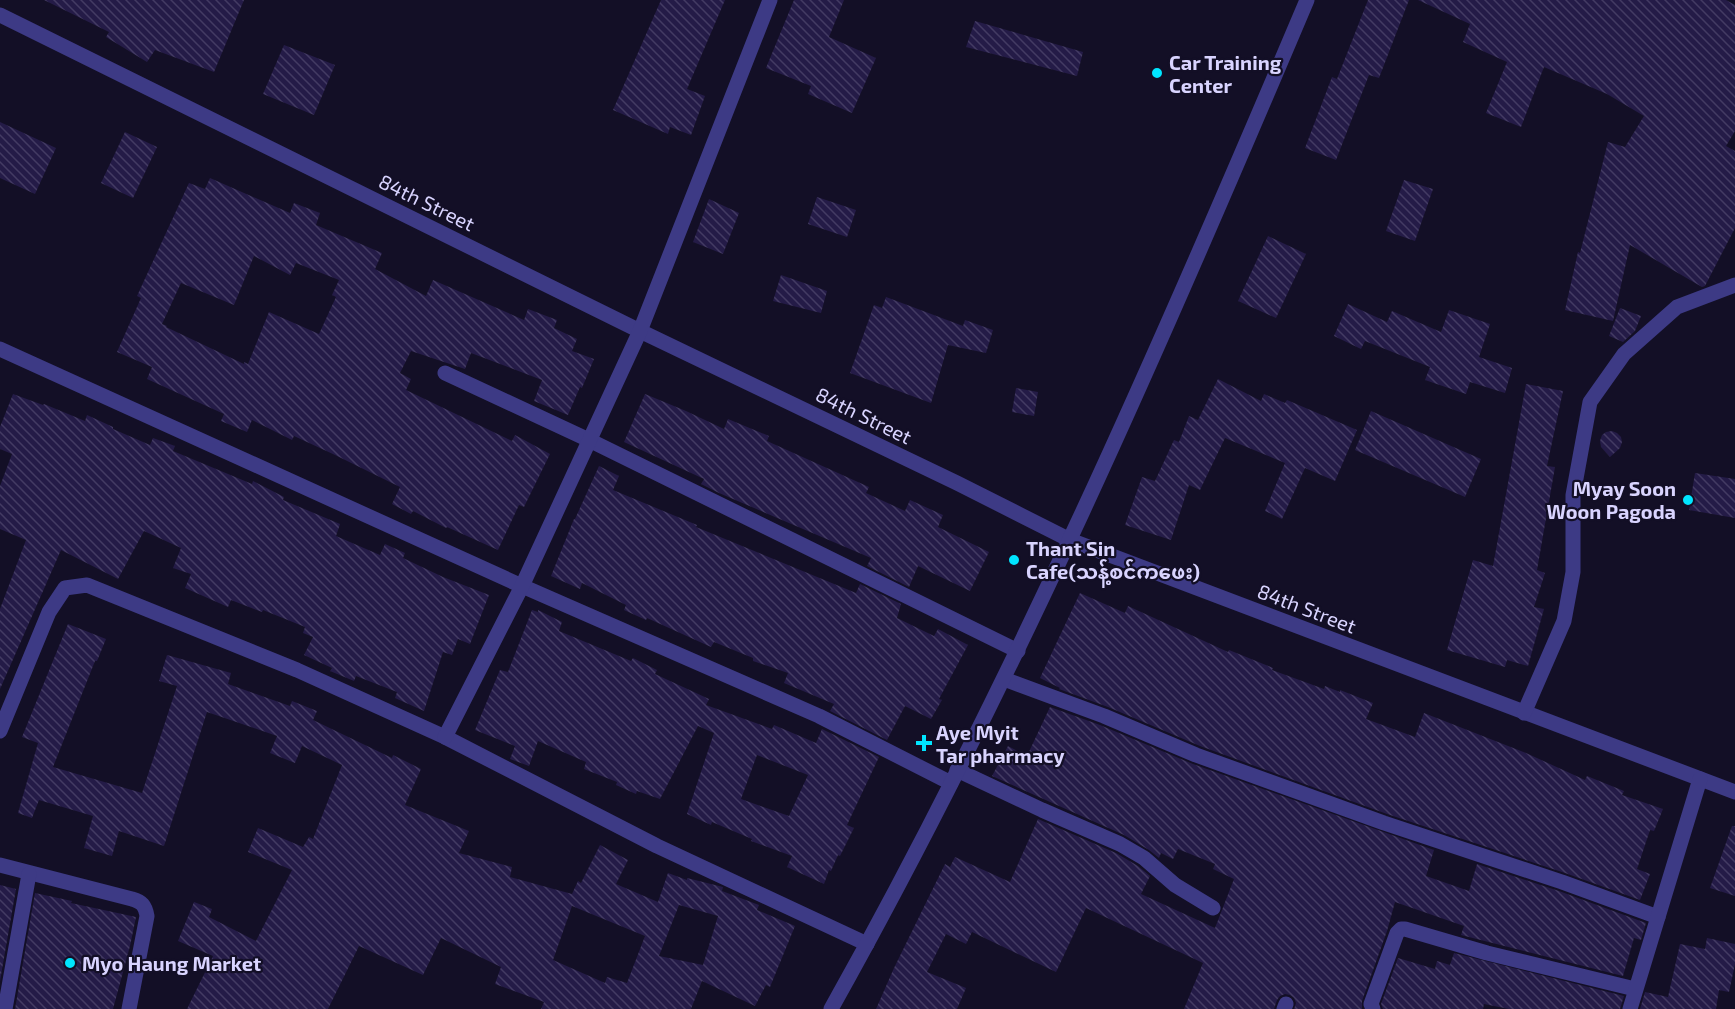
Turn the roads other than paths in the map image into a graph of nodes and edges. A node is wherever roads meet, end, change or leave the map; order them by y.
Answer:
1 (770, 0) edge
2 (1306, 0) edge
3 (0, 15) edge
4 (1735, 285) edge
5 (640, 331) junction
6 (0, 350) edge
7 (445, 373) dead end
8 (590, 440) junction
9 (1070, 540) junction
10 (522, 586) junction
11 (1018, 651) junction
12 (1004, 680) junction
13 (1524, 713) junction
14 (0, 731) edge
15 (445, 737) junction
16 (954, 776) junction
17 (1700, 779) junction
18 (1735, 792) edge
19 (0, 865) edge
20 (29, 874) junction
21 (1214, 908) dead end
22 (1659, 916) junction
23 (867, 944) junction
24 (1635, 989) junction
25 (5, 1009) edge
26 (129, 1009) edge
27 (831, 1009) edge
28 (1373, 1009) edge
29 (1630, 1009) edge

1 - 5 street
2 - 9 street
3 - 5 street, 84th Street
4 - 13 street
5 - 8 street
5 - 9 street, 84th Street
6 - 10 street
7 - 8 street
8 - 10 street
8 - 11 street
9 - 11 street
9 - 13 street, 84th Street
10 - 15 street
10 - 16 street
11 - 12 street
12 - 16 street
12 - 22 street
13 - 17 street, 84th Street
14 - 15 street
15 - 23 street
16 - 21 street
16 - 23 street
17 - 18 street, 84th Street
17 - 22 street
19 - 20 street
20 - 25 street
20 - 26 street
22 - 24 street
23 - 27 street
24 - 28 street
24 - 29 street

